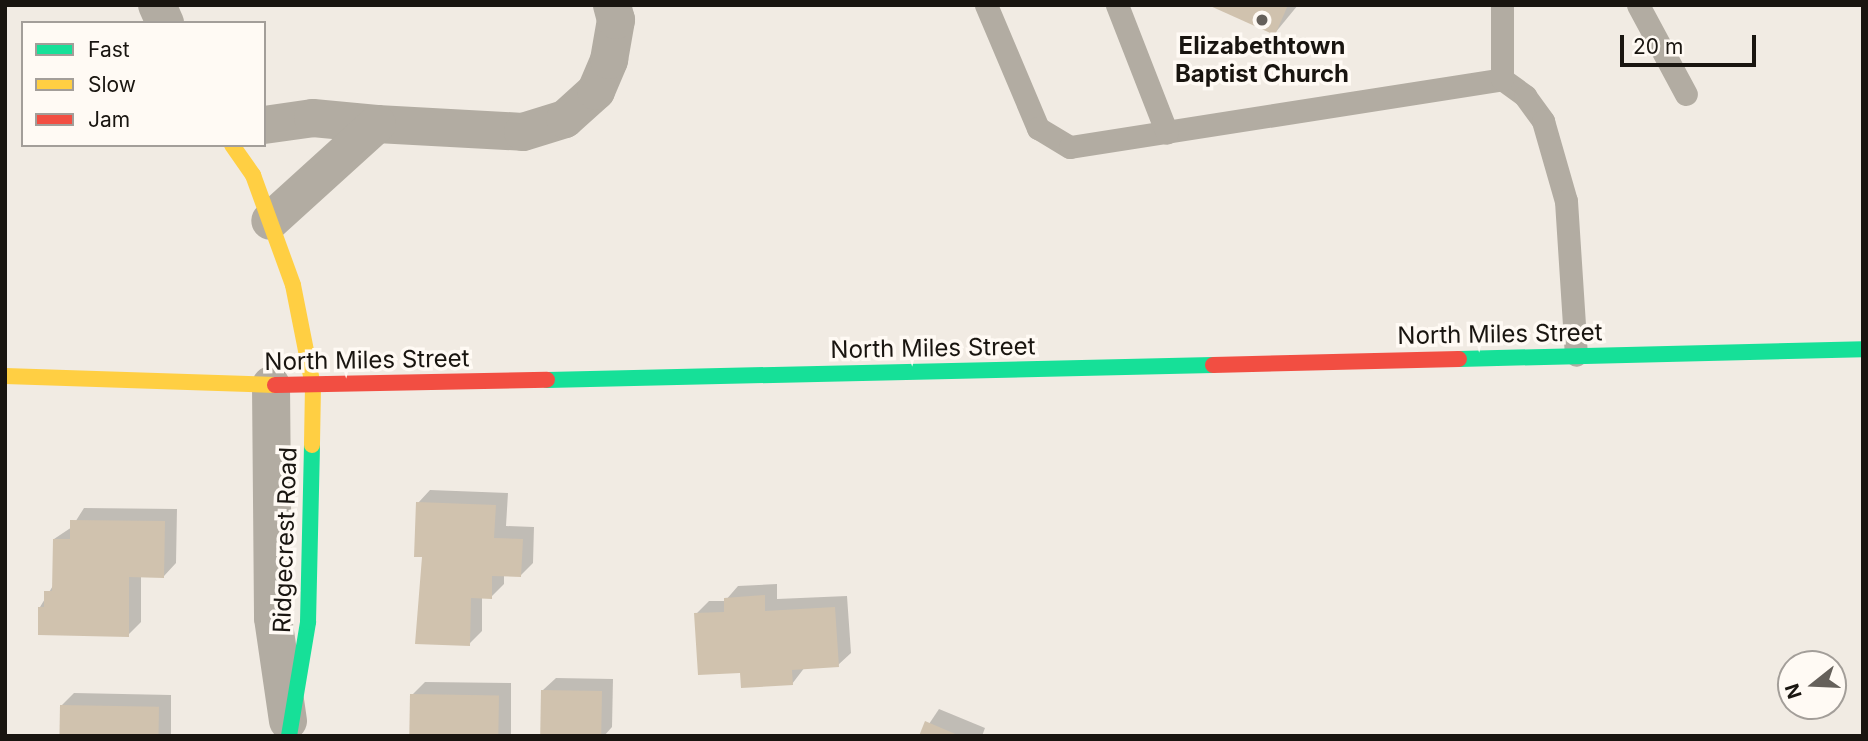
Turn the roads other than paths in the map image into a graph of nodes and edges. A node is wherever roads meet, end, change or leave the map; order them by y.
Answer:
1 (157, 5) edge
2 (612, 5) edge
3 (986, 5) edge
4 (1117, 5) edge
5 (1502, 5) edge
6 (1638, 5) edge
7 (164, 21) edge
8 (1502, 79) junction
9 (1686, 94) dead end
10 (377, 124) junction
11 (266, 125) edge
12 (1167, 133) junction
13 (233, 147) edge
14 (270, 221) junction
15 (1863, 349) edge
16 (1576, 355) junction
17 (5, 376) edge
18 (271, 385) junction
19 (313, 386) junction
20 (289, 733) edge

1 - 7 street
2 - 10 street
3 - 12 lane
4 - 12 lane
5 - 8 lane
6 - 9 lane
8 - 12 lane
8 - 16 lane
10 - 11 street
10 - 14 street
13 - 14 main road, Ridgecrest Road
14 - 19 main road, Ridgecrest Road
15 - 16 main road, North Miles Street
16 - 19 main road, North Miles Street
17 - 18 main road, North Miles Street
18 - 19 main road, North Miles Street
18 - 20 street
19 - 20 main road, Ridgecrest Road

